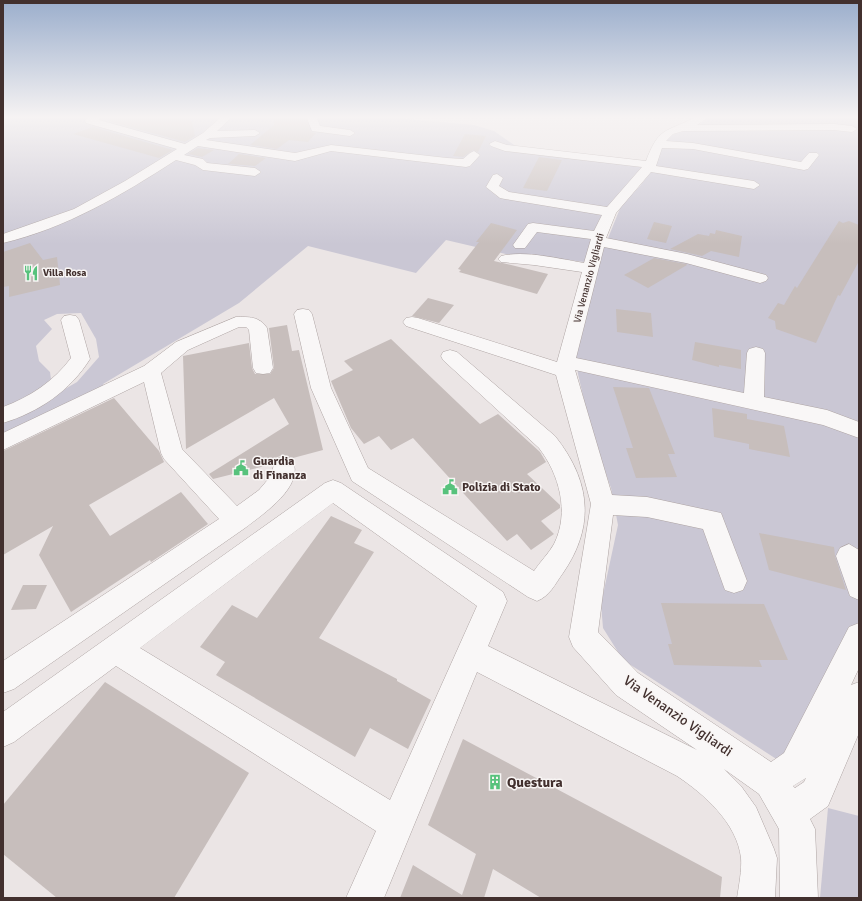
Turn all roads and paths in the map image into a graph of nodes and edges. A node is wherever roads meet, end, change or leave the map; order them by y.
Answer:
1 (167, 160) edge
2 (191, 160) edge
3 (431, 160) edge
4 (469, 160) edge
5 (617, 160) edge
6 (651, 160) edge
7 (652, 160) junction
8 (771, 160) edge
9 (809, 160) edge
10 (255, 172) dead end
11 (719, 175) dead end
12 (497, 178) dead end
13 (754, 185) dead end
14 (610, 212) junction
15 (598, 238) junction
16 (3, 239) edge
17 (520, 246) dead end
18 (506, 259) dead end
19 (590, 269) junction
20 (760, 278) dead end
21 (302, 314) dead end
22 (70, 320) dead end
23 (412, 322) dead end
24 (756, 353) dead end
25 (450, 356) dead end
26 (566, 367) junction
27 (263, 368) dead end
28 (151, 371) junction
29 (754, 402) junction
30 (3, 415) edge
31 (859, 430) edge
32 (3, 442) edge
33 (284, 465) dead end
34 (360, 474) junction
35 (333, 490) junction
36 (603, 504) junction
37 (236, 521) junction
38 (849, 556) dead end
39 (734, 581) dead end
40 (859, 587) edge
41 (859, 637) edge
42 (114, 649) junction
43 (471, 652) junction
44 (3, 678) edge
45 (859, 697) edge
46 (3, 731) edge
47 (772, 782) junction
48 (790, 812) junction
49 (397, 824) junction
50 (365, 898) edge
51 (756, 898) edge
52 (799, 898) edge

1 - 16 street
2 - 10 street
3 - 4 street
5 - 6 street
7 - 11 street
7 - 13 street
7 - 14 street, Via Venanzio Vigliardi
8 - 9 street
12 - 14 street
14 - 15 street, Via Venanzio Vigliardi
15 - 17 street
15 - 19 street, Via Venanzio Vigliardi
15 - 20 street
18 - 19 street
19 - 26 street, Via Venanzio Vigliardi
21 - 34 street
22 - 30 street
23 - 26 street
24 - 29 street
25 - 34 street
26 - 29 street
26 - 36 street, Via Venanzio Vigliardi
27 - 28 street
28 - 32 street
28 - 37 street
29 - 31 street
33 - 37 street
34 - 35 street
35 - 42 street
35 - 43 street
36 - 39 street
36 - 47 street, Via Venanzio Vigliardi
37 - 44 street
38 - 40 street
41 - 47 street
42 - 46 street
42 - 49 street
43 - 49 street
43 - 51 street
45 - 48 street
47 - 48 street, Via Venanzio Vigliardi
48 - 52 street, Via Venanzio Vigliardi
49 - 50 street

